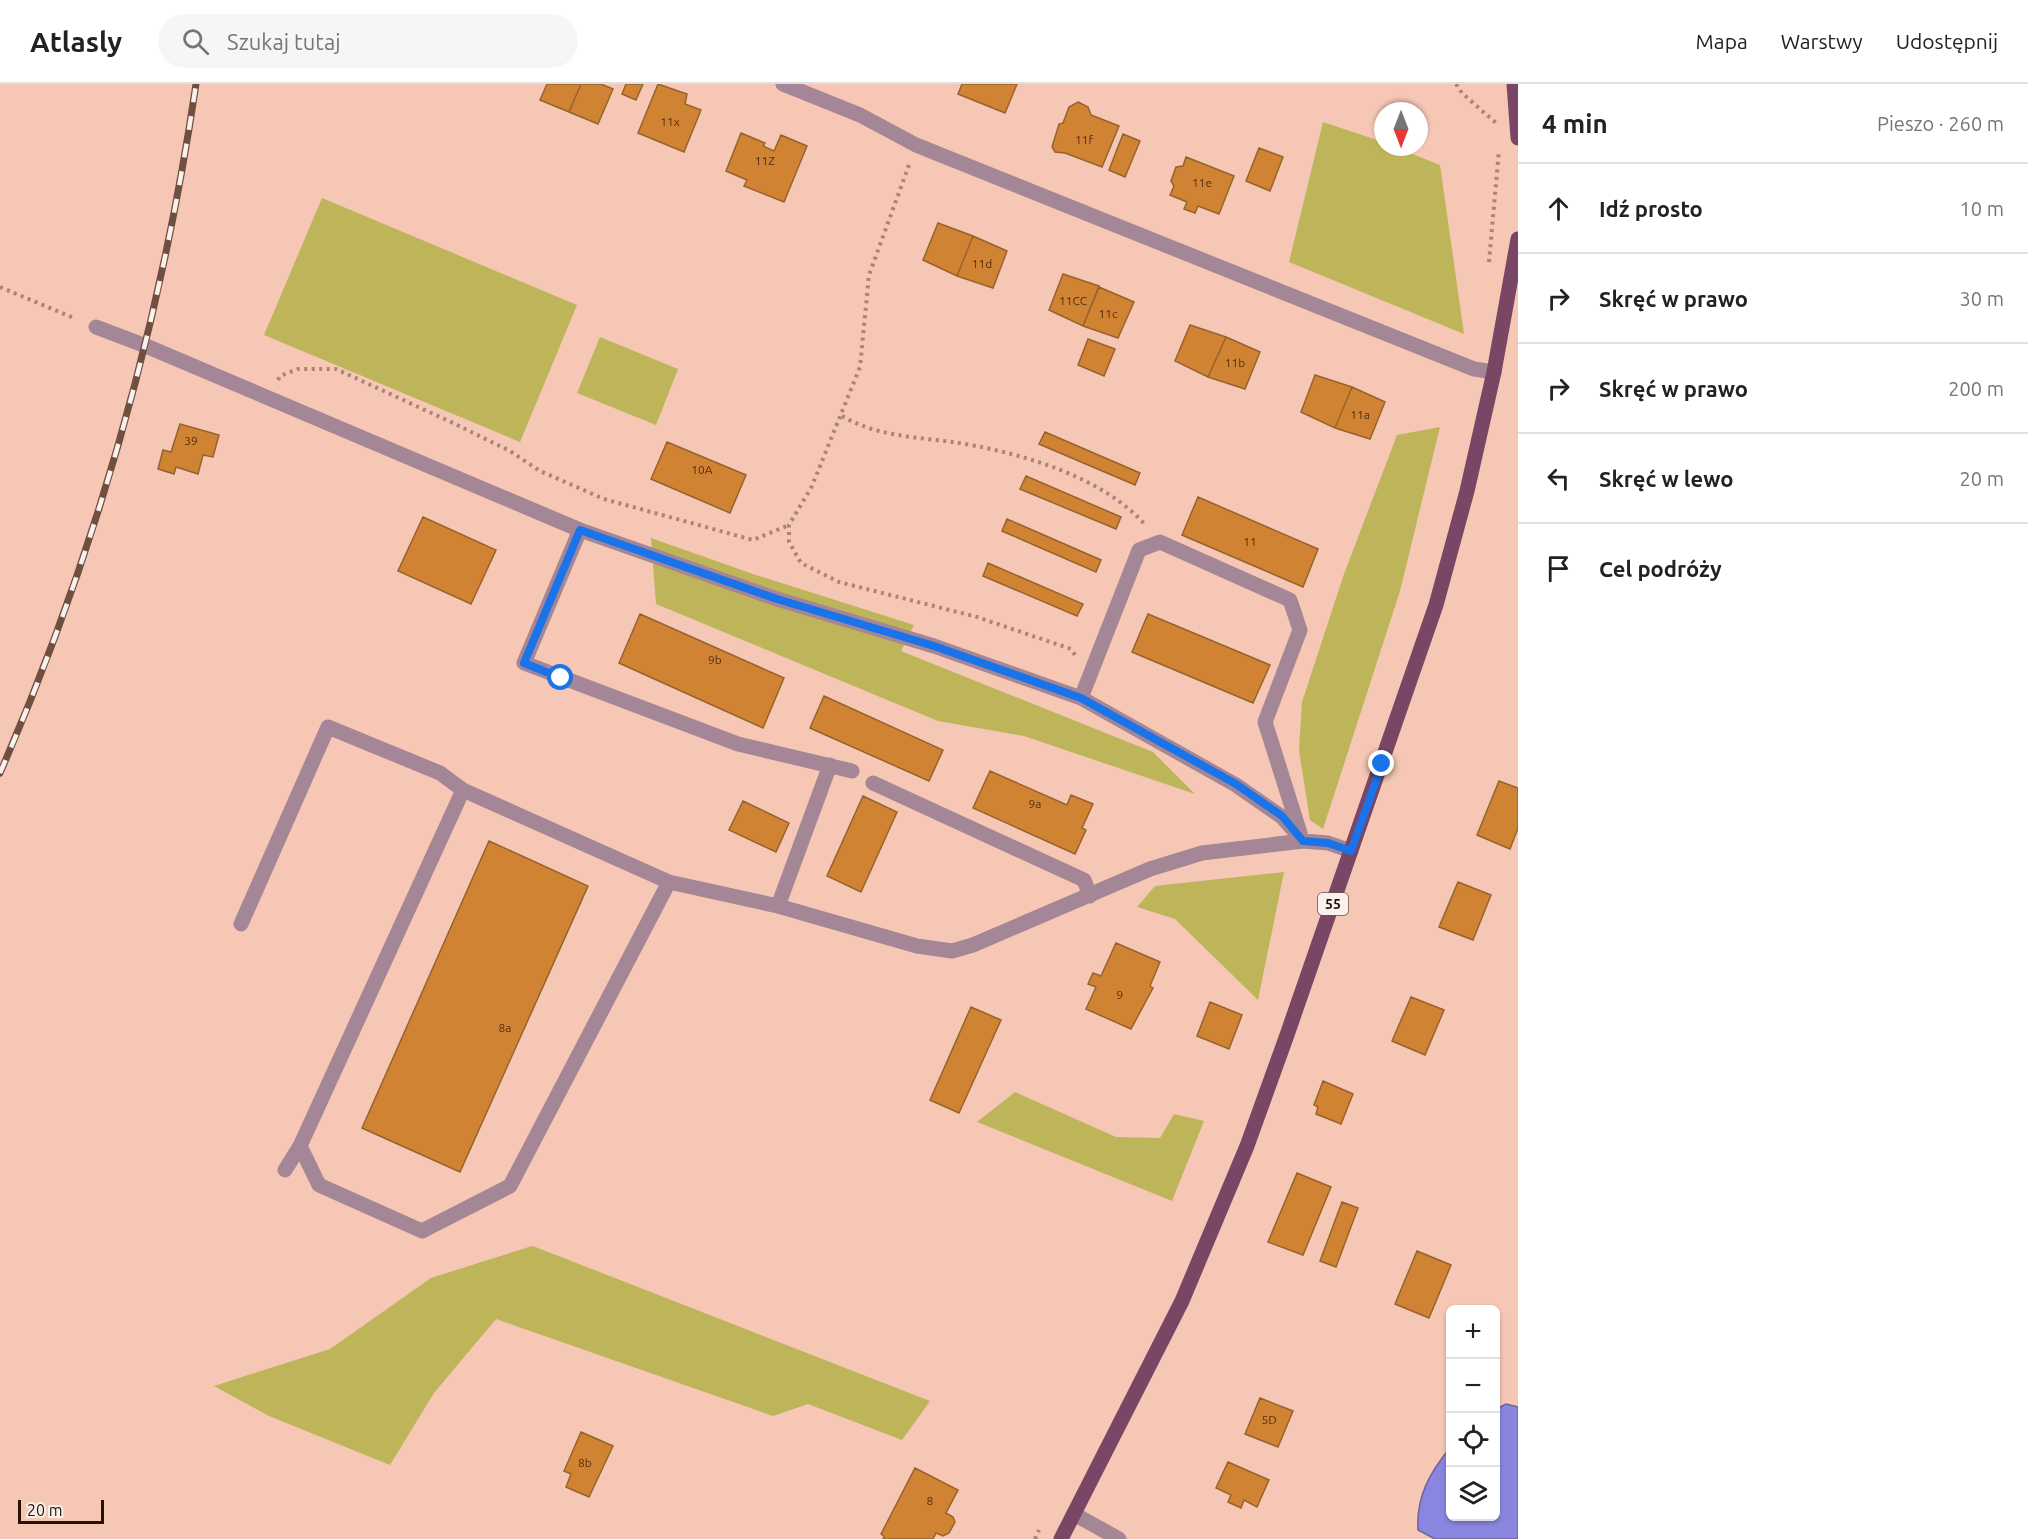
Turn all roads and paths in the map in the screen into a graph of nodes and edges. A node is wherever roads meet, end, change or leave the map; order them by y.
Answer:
1 (783, 84) edge
2 (1456, 84) edge
3 (1514, 84) edge
4 (1498, 124) dead end
5 (1518, 138) edge
6 (916, 144) junction
7 (1500, 145) dead end
8 (1518, 239) edge
9 (1488, 274) dead end
10 (0, 287) edge
11 (96, 327) joint
12 (1494, 372) junction
13 (270, 399) junction
14 (842, 416) junction
15 (789, 525) junction
16 (580, 530) junction
17 (1160, 542) junction
18 (1089, 679) junction
19 (1081, 698) junction
20 (830, 765) junction
21 (852, 771) dead end
22 (873, 783) dead end
23 (464, 790) junction
24 (1303, 841) junction
25 (1351, 851) junction
26 (669, 882) junction
27 (1089, 896) junction
28 (778, 906) junction
29 (241, 924) dead end
30 (300, 1146) junction
31 (285, 1170) dead end
32 (1074, 1514) junction
33 (1040, 1528) dead end
34 (1035, 1539) edge
35 (1060, 1539) edge
36 (1119, 1539) edge

1 - 6 street
2 - 4 path
3 - 5 main road
6 - 12 street
6 - 14 path
7 - 9 path
8 - 12 main road, 55
10 - 11 path
11 - 13 street
12 - 25 main road, 55
13 - 15 path
13 - 16 street
14 - 15 path
14 - 17 path
15 - 18 path
16 - 19 street
16 - 20 street
17 - 18 street
17 - 24 street
18 - 19 street
19 - 24 street
20 - 21 street
20 - 28 street
22 - 27 street
23 - 26 street
23 - 29 street
23 - 30 street
24 - 25 street
24 - 27 street
25 - 32 main road, 55
26 - 28 street
26 - 30 street
27 - 28 street
30 - 31 street
32 - 35 main road, 55
32 - 36 street
33 - 34 path

